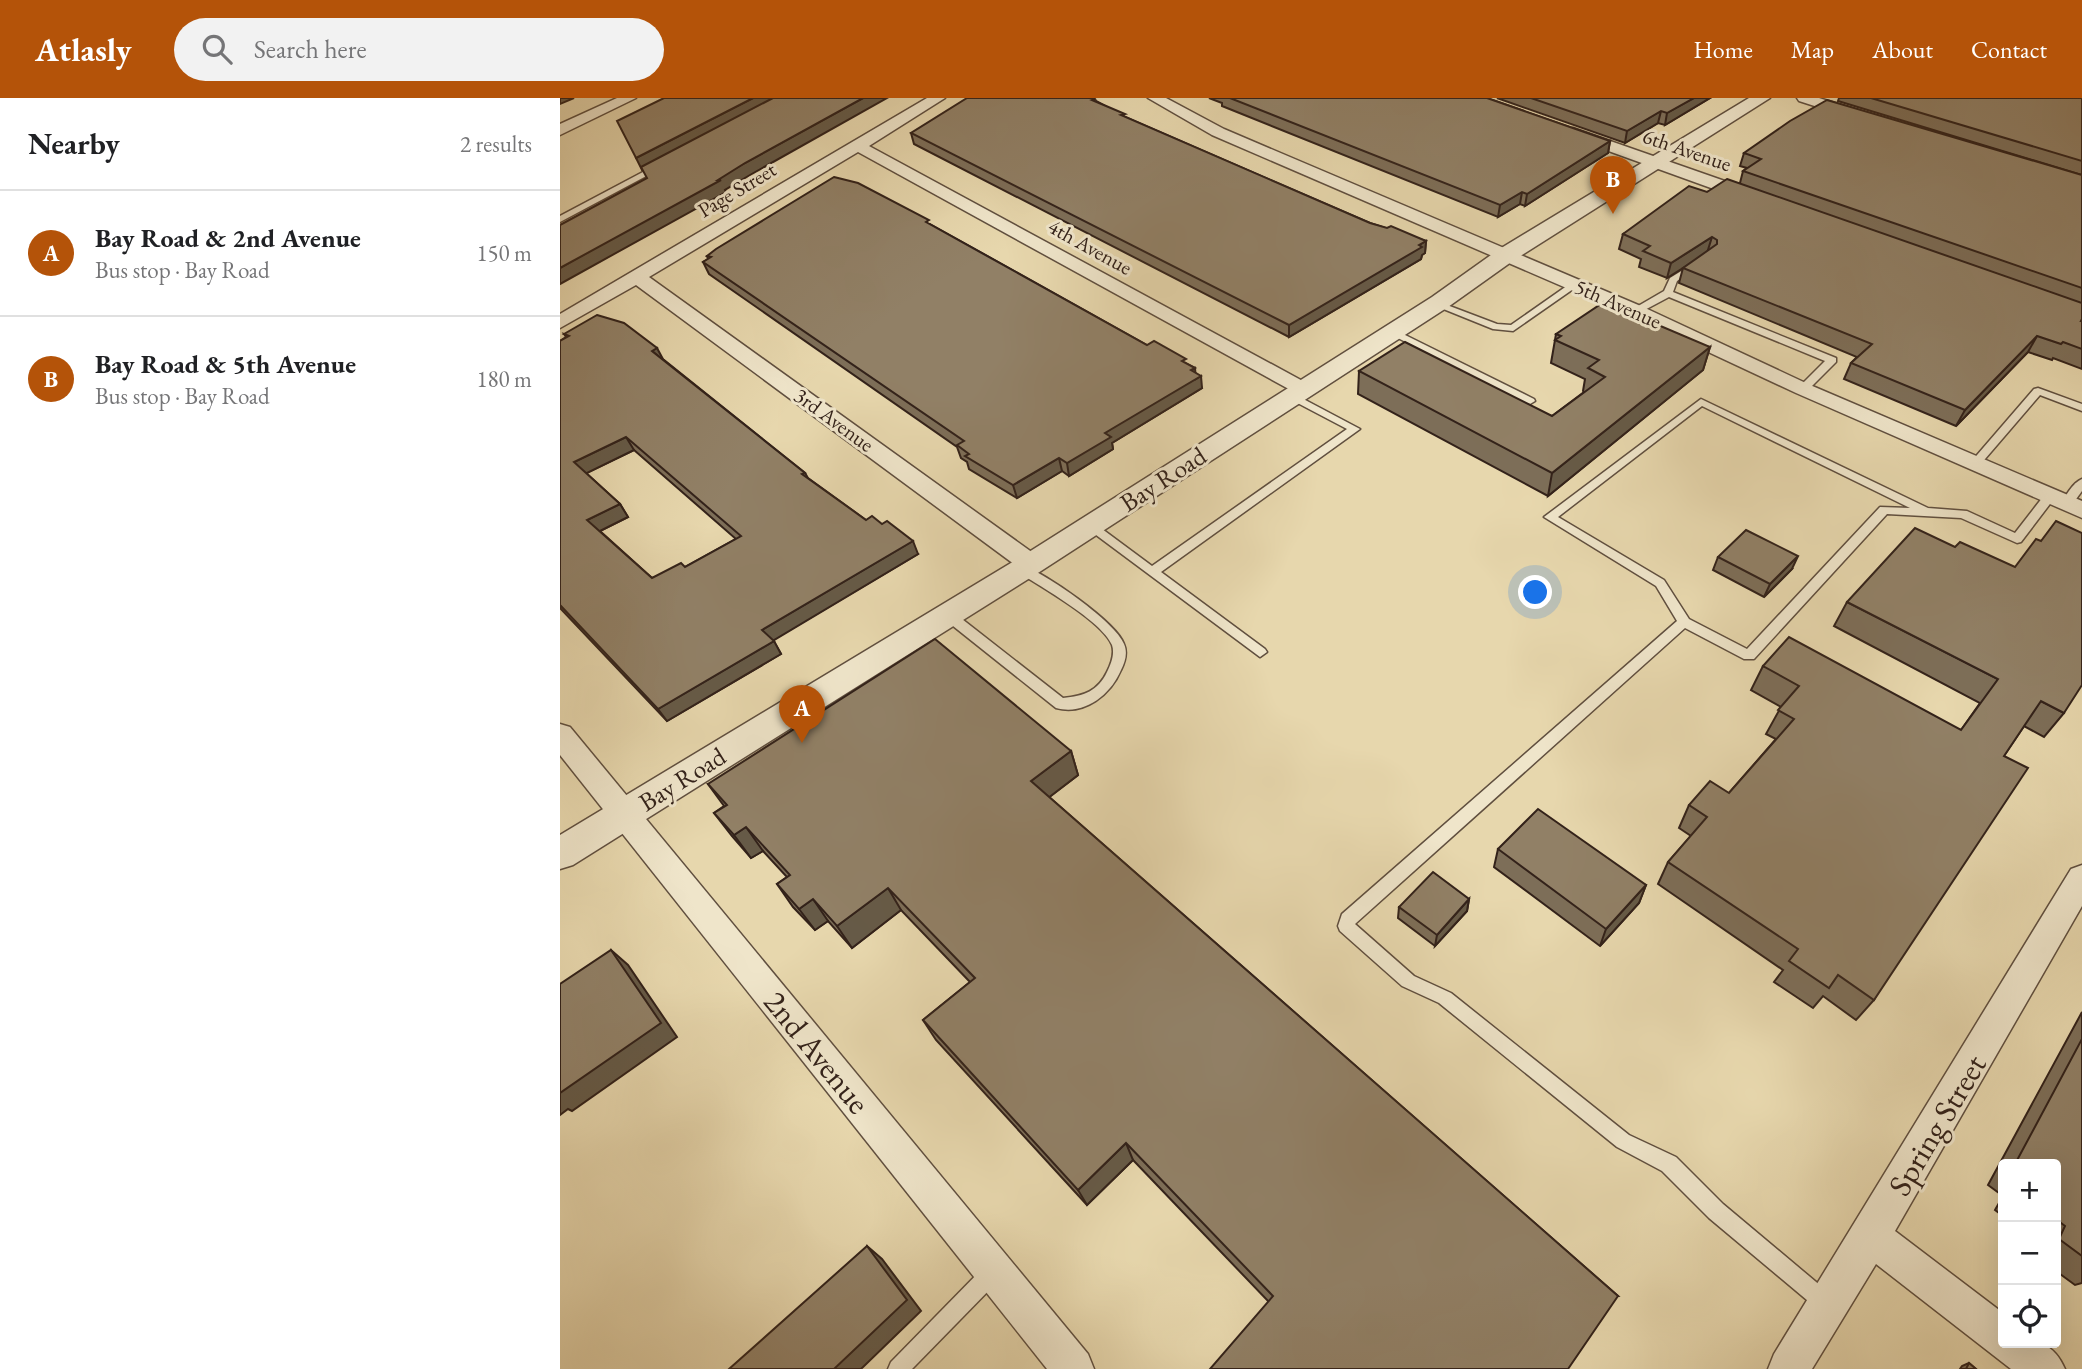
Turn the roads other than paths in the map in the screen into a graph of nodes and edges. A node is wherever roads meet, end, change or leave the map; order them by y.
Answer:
1 (629, 98) edge
2 (937, 98) edge
3 (1155, 98) edge
4 (1761, 98) edge
5 (1804, 98) edge
6 (1870, 118) edge
7 (1551, 125) edge
8 (560, 130) edge
9 (856, 145) junction
10 (669, 162) edge
11 (1656, 163) junction
12 (1772, 204) edge
13 (560, 219) edge
14 (1506, 255) junction
15 (1706, 258) edge
16 (637, 277) junction
17 (1574, 285) junction
18 (1668, 293) junction
19 (1436, 304) junction
20 (1636, 311) junction
21 (560, 322) edge
22 (1393, 332) junction
23 (1803, 389) junction
24 (1297, 393) junction
25 (1530, 401) dead end
26 (2082, 408) edge
27 (1975, 464) junction
28 (2082, 483) edge
29 (2066, 503) edge
30 (1930, 513) junction
31 (1090, 526) junction
32 (1026, 567) junction
33 (1152, 572) junction
34 (948, 615) junction
35 (1684, 622) junction
36 (1260, 652) dead end
37 (560, 735) edge
38 (625, 814) junction
39 (560, 854) edge
40 (2082, 878) edge
41 (1871, 1236) junction
42 (994, 1271) junction
43 (1828, 1304) junction
44 (1998, 1334) edge
45 (2016, 1348) edge
46 (898, 1369) edge
47 (1073, 1369) edge
48 (1789, 1369) edge
49 (2043, 1369) edge

1 - 8 street
2 - 9 street, Page Street
3 - 14 street, 5th Avenue
4 - 11 street, Bay Road
5 - 6 street
7 - 11 street, 6th Avenue
9 - 16 street, Page Street
9 - 24 street, 4th Avenue
10 - 13 lane
11 - 12 street, 6th Avenue
11 - 14 street, Bay Road
14 - 17 street, 5th Avenue
14 - 19 street, Bay Road
15 - 18 lane
16 - 21 street, Page Street
16 - 32 street, 3rd Avenue
17 - 19 lane
17 - 20 street, 5th Avenue
18 - 20 lane
18 - 23 lane
19 - 22 street, Bay Road
20 - 23 street, 5th Avenue
22 - 24 street, Bay Road
22 - 25 lane
23 - 27 street, 5th Avenue
24 - 31 street, Bay Road
24 - 33 lane
26 - 27 lane
27 - 29 street, 5th Avenue
28 - 29 lane
29 - 30 lane
30 - 35 lane
30 - 35 lane
31 - 32 street, Bay Road
31 - 33 lane
32 - 34 street, Bay Road
32 - 34 lane
33 - 36 lane
34 - 38 street, Bay Road
35 - 43 lane
37 - 38 street, 2nd Avenue
38 - 39 street, Bay Road
38 - 42 street, 2nd Avenue
40 - 41 street, Spring Street
41 - 43 street, Spring Street
41 - 44 street
42 - 46 lane
42 - 47 street, 2nd Avenue
43 - 48 street, Spring Street
45 - 49 street

